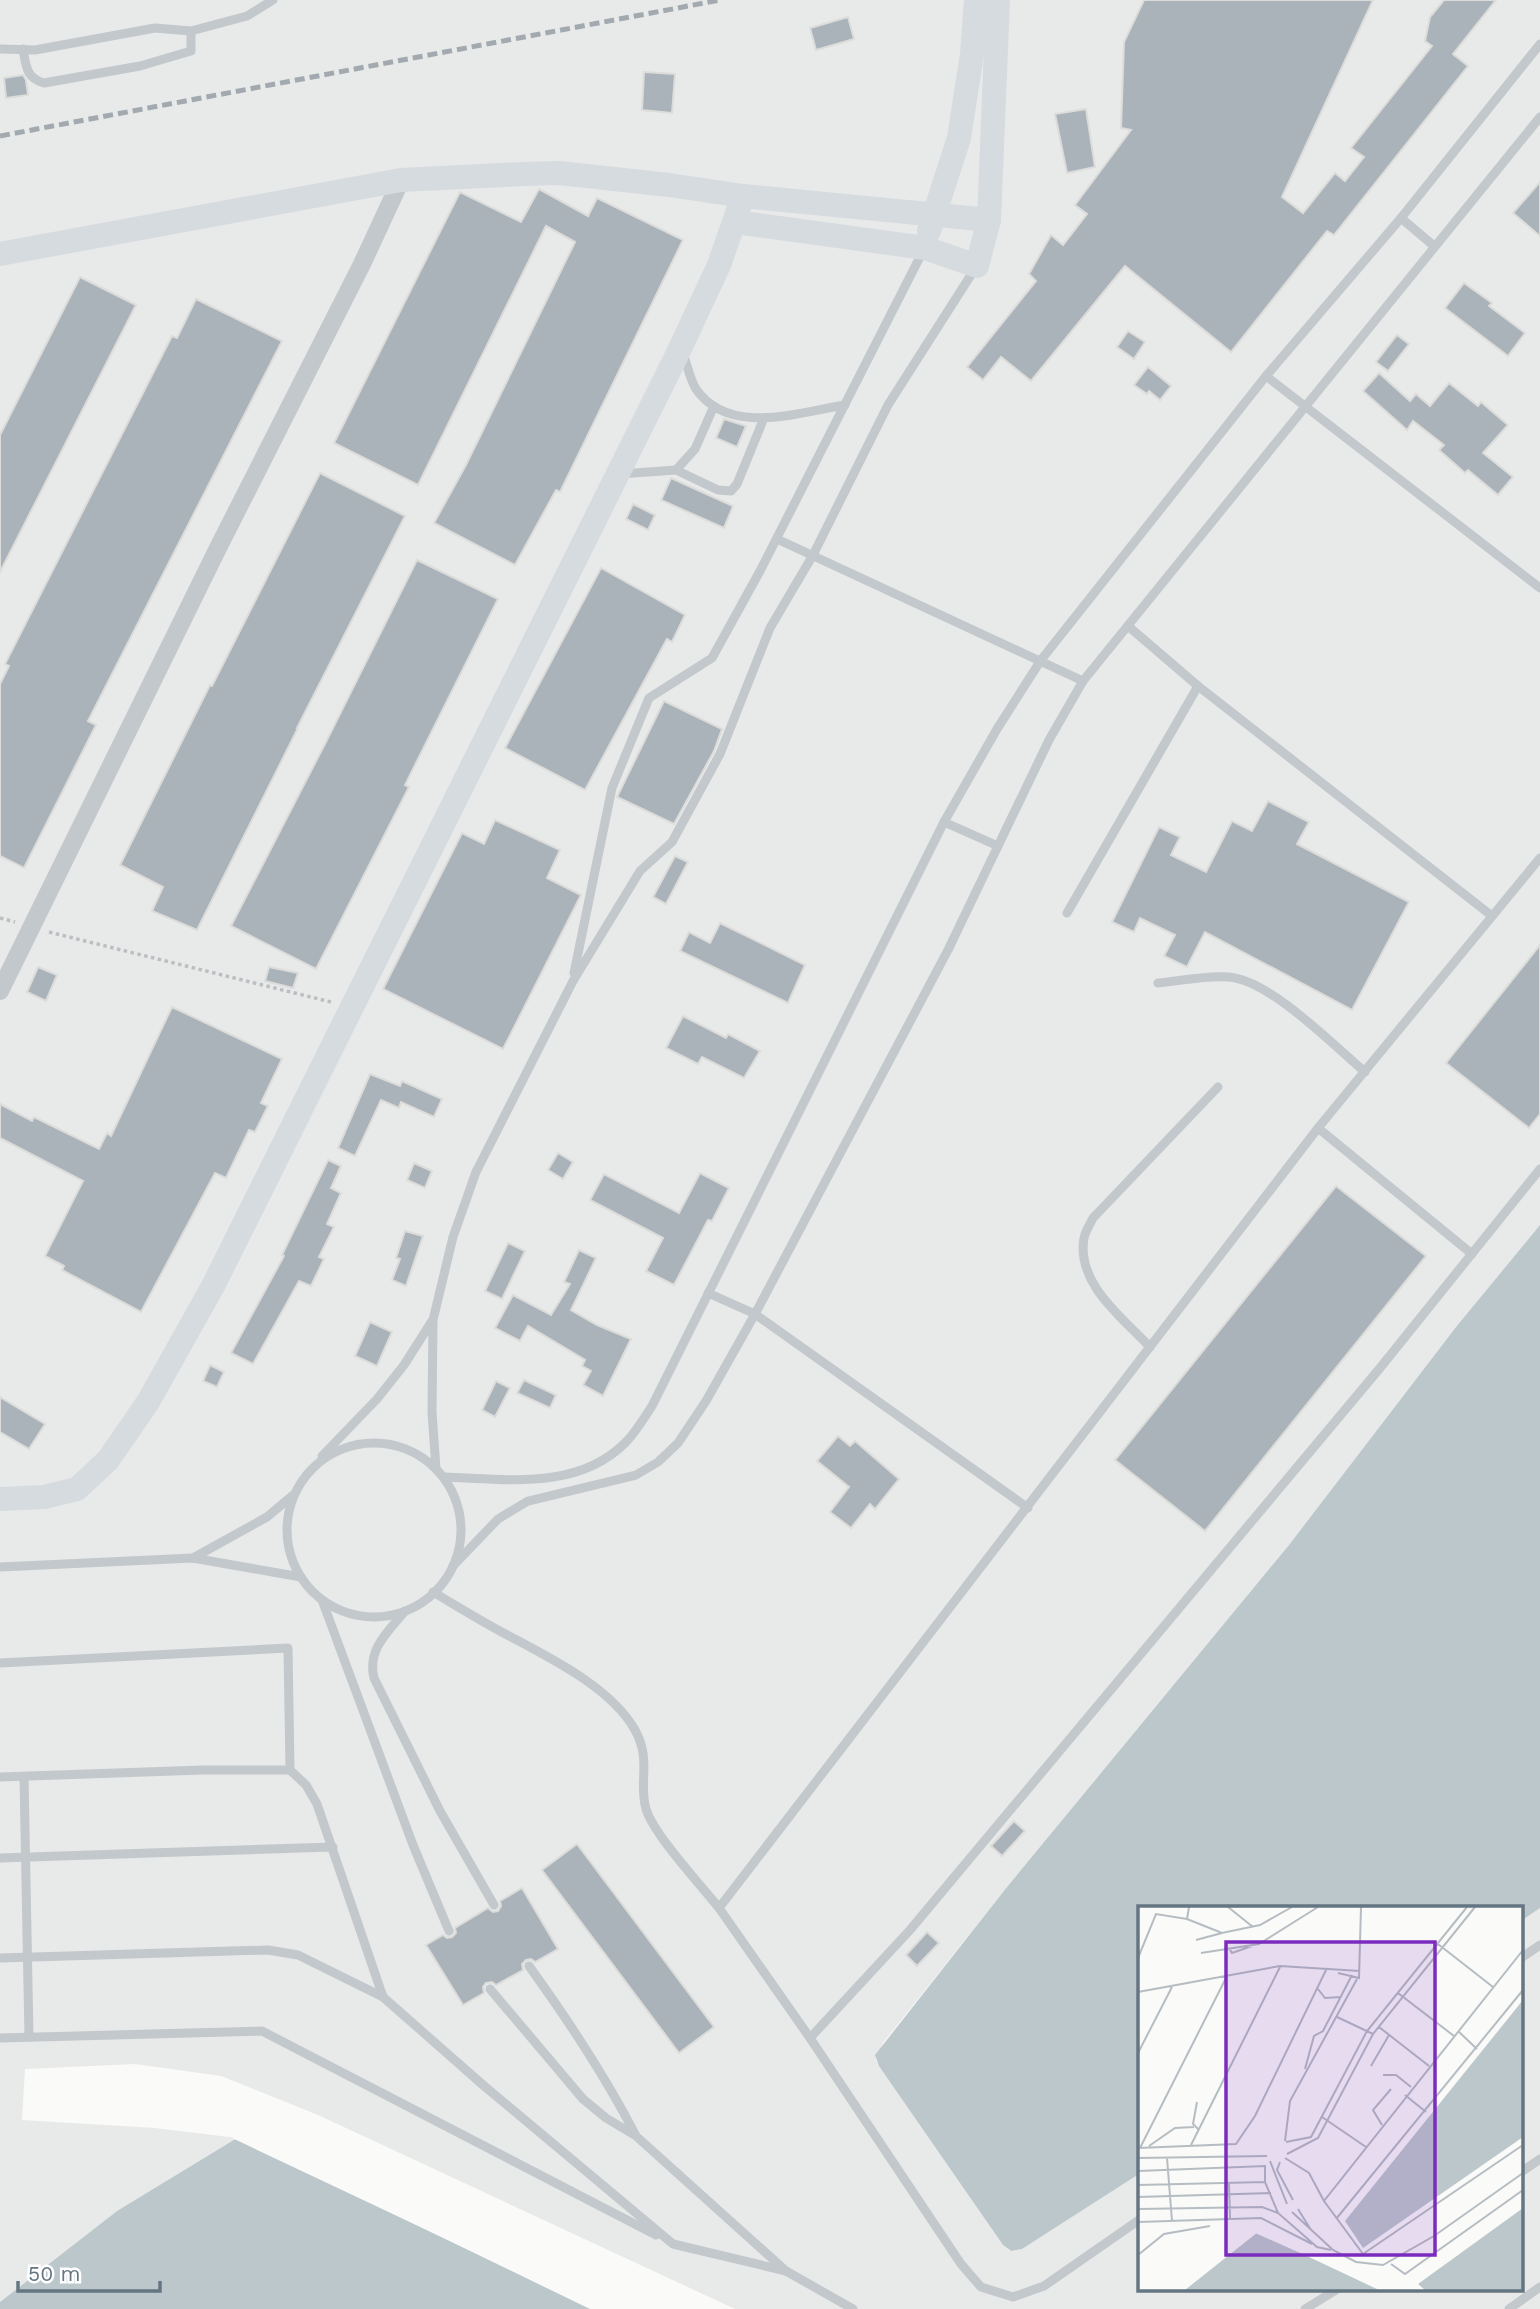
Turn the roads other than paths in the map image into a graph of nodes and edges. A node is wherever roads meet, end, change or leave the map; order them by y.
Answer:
1 (273, 0) edge
2 (976, 0) edge
3 (998, 0) edge
4 (191, 31) junction
5 (1540, 44) edge
6 (0, 49) edge
7 (23, 49) junction
8 (1540, 117) edge
9 (401, 180) junction
10 (743, 196) junction
11 (932, 215) junction
12 (1401, 218) junction
13 (989, 220) junction
14 (736, 222) junction
15 (1434, 246) junction
16 (925, 248) junction
17 (2, 257) edge
18 (977, 265) junction
19 (681, 346) junction
20 (1266, 376) junction
21 (845, 405) junction
22 (714, 406) junction
23 (1306, 407) junction
24 (764, 418) junction
25 (676, 470) junction
26 (617, 474) junction
27 (777, 539) junction
28 (813, 555) junction
29 (1540, 588) edge
30 (1128, 626) junction
31 (1041, 660) junction
32 (1083, 681) junction
33 (1198, 686) junction
34 (944, 822) junction
35 (998, 846) junction
36 (1540, 858) edge
37 (1067, 913) dead end
38 (1492, 916) junction
39 (573, 981) junction
40 (1158, 983) dead end
41 (0, 991) edge
42 (1365, 1072) junction
43 (1218, 1087) dead end
44 (1318, 1128) junction
45 (1540, 1169) edge
46 (1472, 1254) junction
47 (708, 1293) junction
48 (755, 1314) junction
49 (433, 1320) junction
50 (1150, 1347) junction
51 (313, 1466) junction
52 (436, 1469) junction
53 (444, 1477) junction
54 (293, 1496) junction
55 (0, 1499) edge
56 (1028, 1508) junction
57 (192, 1558) junction
58 (453, 1566) junction
59 (0, 1567) edge
60 (301, 1577) junction
61 (433, 1592) junction
62 (322, 1600) junction
63 (405, 1611) junction
64 (0, 1663) edge
65 (290, 1770) junction
66 (0, 1777) edge
67 (24, 1777) junction
68 (333, 1847) junction
69 (26, 1857) junction
70 (0, 1858) edge
71 (494, 1905) dead end
72 (719, 1908) junction
73 (449, 1931) dead end
74 (1540, 1945) edge
75 (28, 1957) junction
76 (1522, 1957) edge
77 (0, 1958) edge
78 (529, 1966) dead end
79 (490, 1989) dead end
80 (383, 1997) junction
81 (29, 2037) junction
82 (0, 2038) edge
83 (810, 2038) junction
84 (636, 2136) junction
85 (1540, 2159) edge
86 (1522, 2171) edge
87 (1138, 2221) edge
88 (673, 2244) junction
89 (786, 2271) junction
90 (1540, 2287) edge
91 (1333, 2292) edge
92 (853, 2309) edge
93 (1305, 2309) edge
94 (1509, 2309) edge

1 - 4 lane
2 - 11 main road
3 - 13 main road
4 - 7 lane
4 - 7 lane
5 - 12 lane
6 - 7 lane
8 - 15 lane
9 - 10 main road
9 - 17 main road
9 - 41 street
10 - 11 main road
10 - 14 main road
11 - 13 main road
11 - 16 main road
12 - 15 lane
12 - 20 lane
13 - 18 main road
14 - 16 main road
14 - 19 main road
15 - 23 lane
16 - 18 main road
16 - 21 lane
18 - 28 lane
19 - 22 lane
19 - 26 main road
20 - 23 lane
20 - 31 lane
21 - 24 lane
21 - 27 lane
22 - 24 lane
22 - 25 lane
23 - 29 lane
23 - 30 lane
24 - 25 lane
25 - 26 lane
26 - 55 main road
27 - 28 lane
27 - 39 lane
28 - 31 lane
28 - 39 lane
30 - 32 lane
30 - 33 lane
31 - 32 lane
31 - 34 lane
32 - 35 lane
33 - 37 lane
33 - 38 lane
34 - 35 lane
34 - 47 lane
35 - 48 lane
36 - 38 lane
38 - 42 lane
39 - 49 lane
40 - 42 lane
42 - 44 lane
43 - 50 lane
44 - 46 lane
44 - 50 lane
45 - 46 lane
46 - 83 lane
47 - 48 lane
47 - 53 lane
48 - 56 lane
48 - 58 lane
49 - 51 lane
49 - 52 lane
50 - 56 lane
51 - 52 lane
51 - 54 lane
52 - 53 lane
53 - 58 lane
54 - 57 lane
54 - 60 lane
56 - 72 lane
57 - 59 lane
57 - 60 lane
58 - 61 lane
60 - 62 lane
61 - 63 lane
61 - 72 lane
62 - 63 lane
62 - 73 lane
63 - 71 lane
64 - 65 lane
65 - 67 lane
65 - 68 lane
66 - 67 lane
67 - 69 lane
68 - 69 lane
68 - 80 lane
69 - 70 lane
69 - 75 lane
72 - 83 lane
74 - 76 lane
75 - 77 lane
75 - 80 lane
75 - 81 lane
78 - 84 lane
79 - 84 lane
80 - 88 lane
81 - 82 lane
81 - 88 lane
83 - 87 lane
84 - 89 lane
85 - 86 lane
88 - 89 lane
89 - 92 lane
90 - 94 lane
91 - 93 lane

